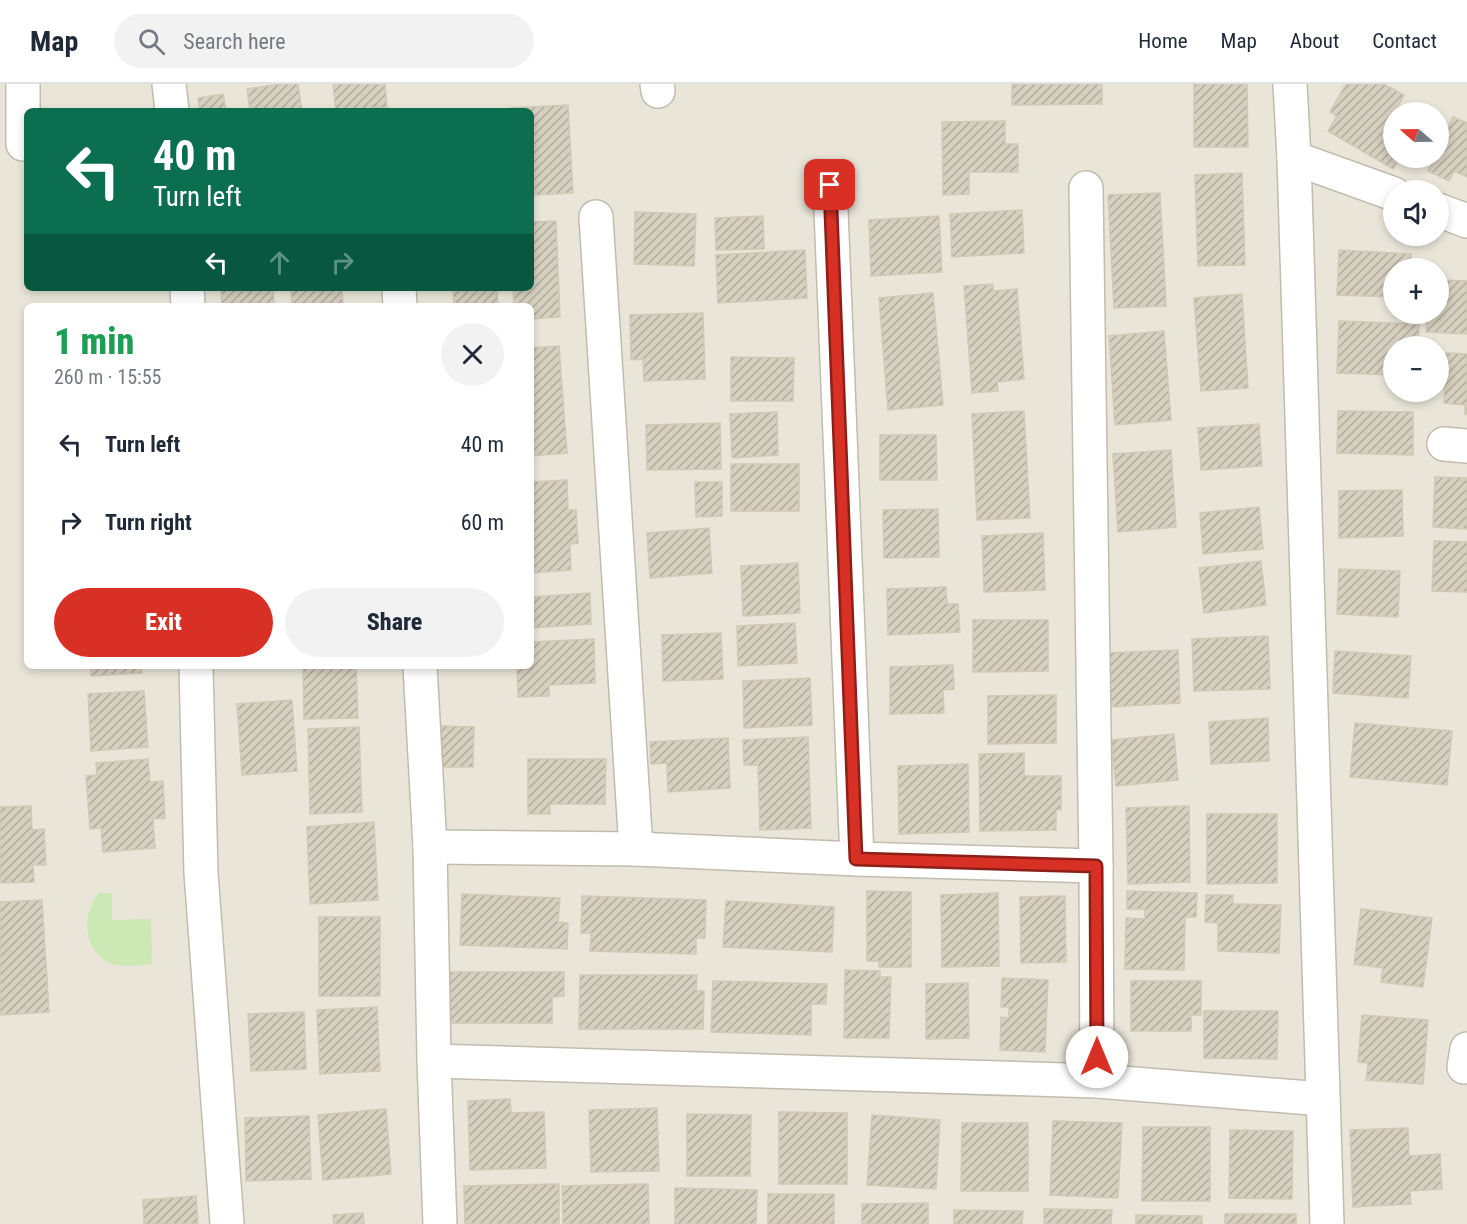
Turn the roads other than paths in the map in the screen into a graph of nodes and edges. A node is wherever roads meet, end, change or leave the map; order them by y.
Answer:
1 (23, 84) edge
2 (169, 84) edge
3 (1290, 84) edge
4 (172, 108) edge
5 (22, 144) dead end
6 (1294, 158) junction
7 (830, 185) dead end
8 (1086, 188) dead end
9 (1383, 190) edge
10 (1449, 214) edge
11 (596, 217) dead end
12 (1467, 221) edge
13 (196, 669) edge
14 (420, 669) edge
15 (430, 847) junction
16 (636, 849) junction
17 (856, 859) junction
18 (1096, 866) junction
19 (434, 1062) junction
20 (1097, 1081) junction
21 (1323, 1099) junction
22 (227, 1224) edge
23 (440, 1224) edge
24 (1327, 1224) edge

1 - 5 street
2 - 4 street
3 - 6 street
6 - 9 street
6 - 21 street
7 - 17 street
8 - 18 street
10 - 12 street
11 - 16 street
13 - 22 street
14 - 15 street
15 - 16 street
15 - 19 street
16 - 17 street
17 - 18 street
18 - 20 street
19 - 20 street
19 - 23 street
20 - 21 street
21 - 24 street

